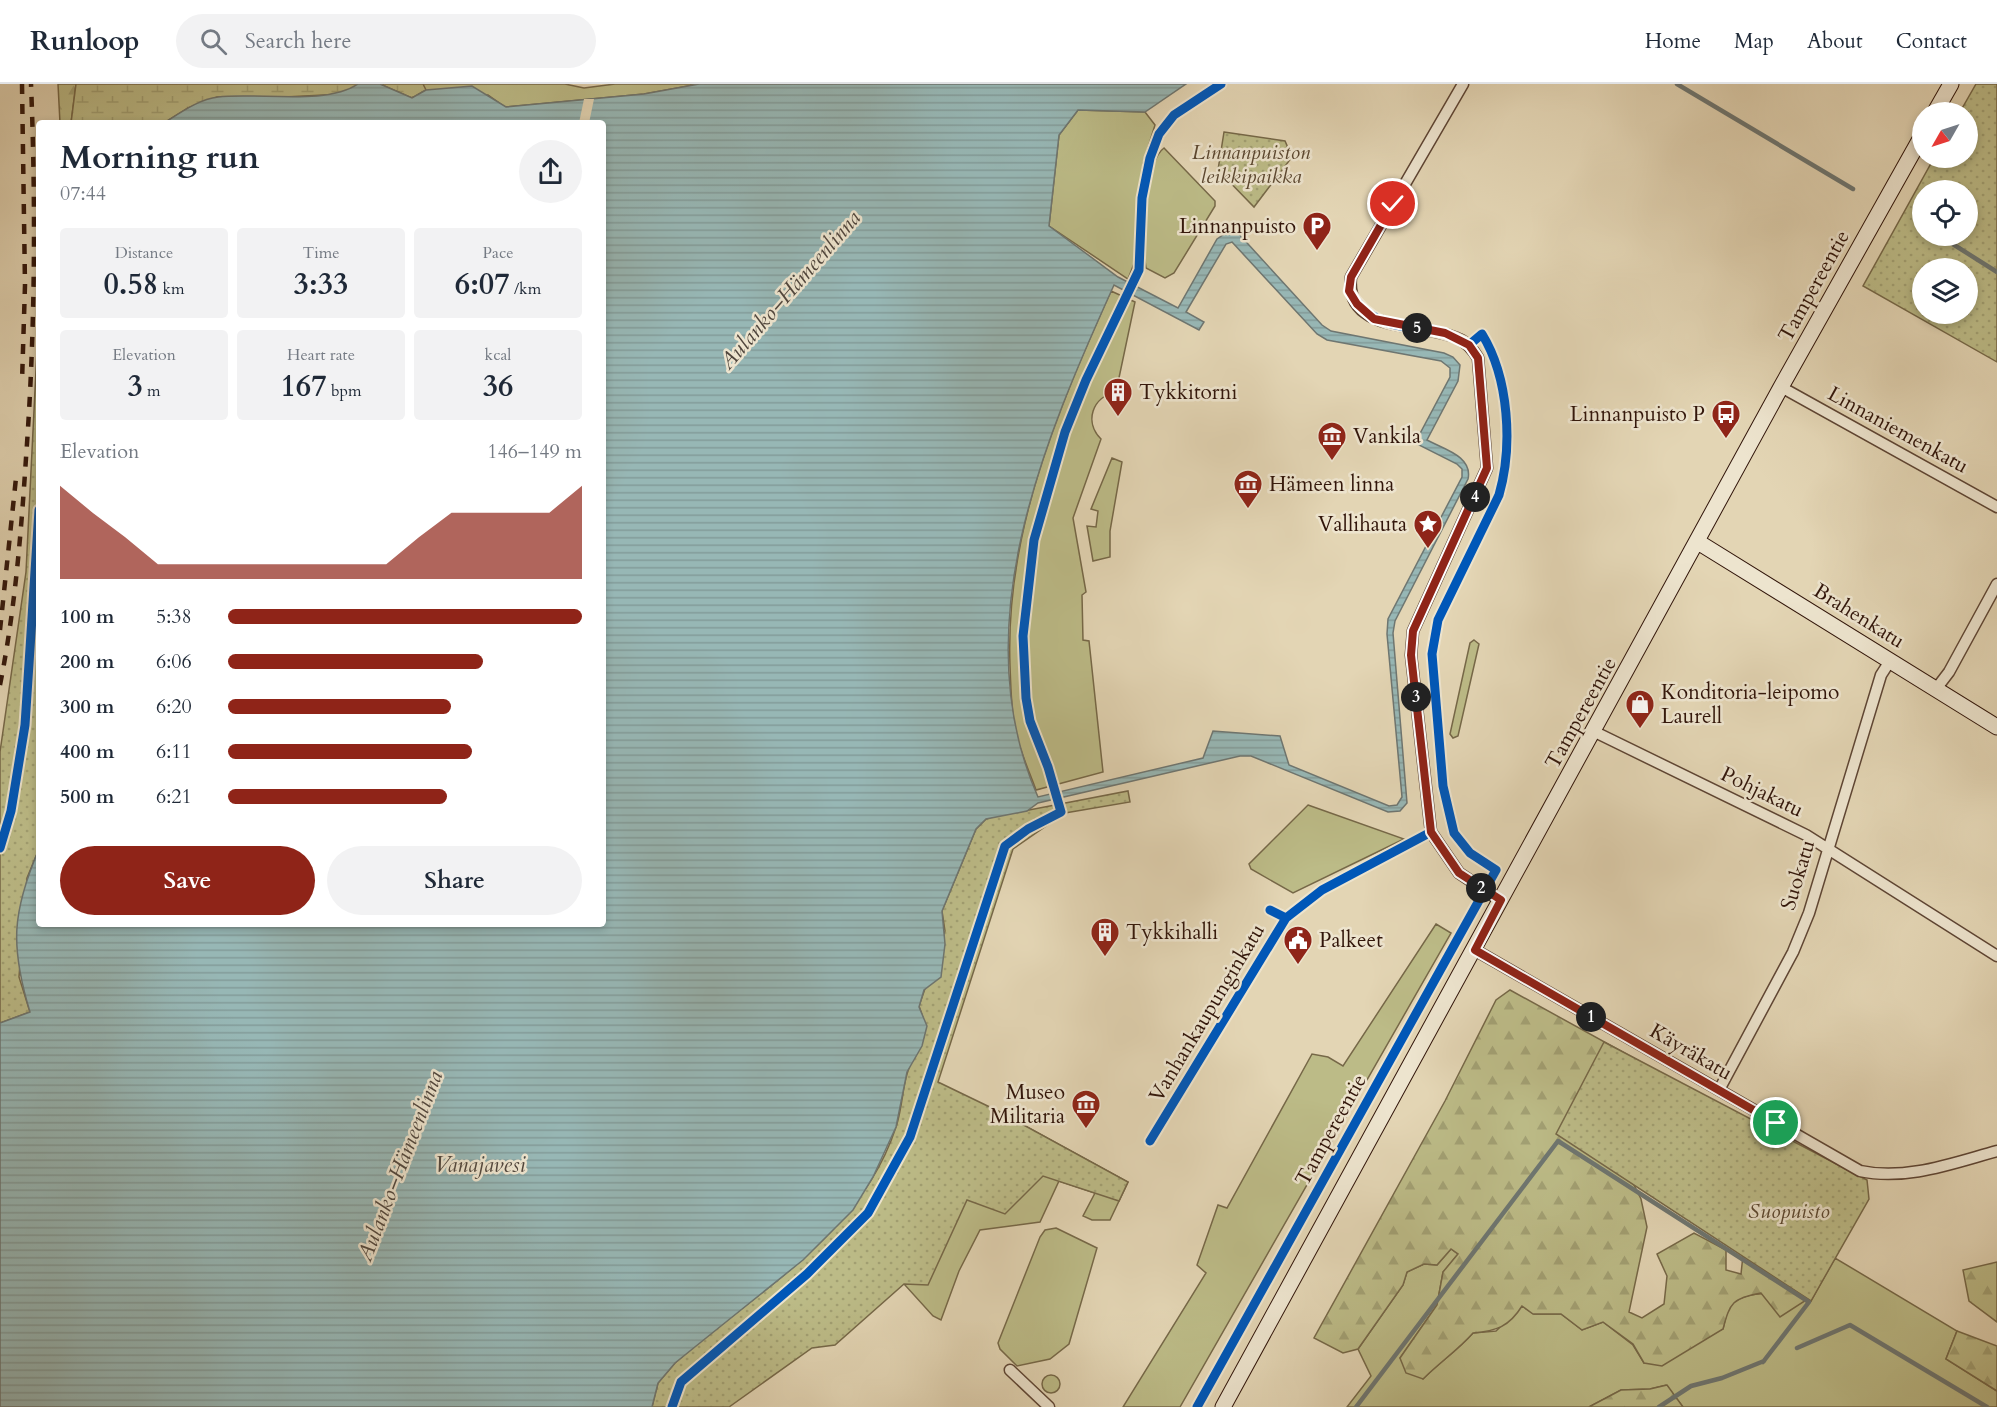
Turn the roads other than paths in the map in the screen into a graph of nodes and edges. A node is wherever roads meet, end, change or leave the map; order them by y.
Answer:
1 (1463, 84) edge
2 (1951, 84) edge
3 (1941, 102) edge
4 (1912, 154) edge
5 (1781, 387) junction
6 (1997, 507) edge
7 (1698, 542) junction
8 (1997, 584) edge
9 (1890, 661) junction
10 (1936, 689) junction
11 (1997, 727) edge
12 (1595, 732) junction
13 (1827, 848) junction
14 (1501, 900) junction
15 (1475, 950) junction
16 (1997, 956) edge
17 (1719, 1090) junction
18 (1997, 1151) edge
19 (1010, 1370) dead end
20 (1049, 1407) edge
21 (1223, 1407) edge

1 - 14 street
2 - 3 main road
4 - 5 main road, Tampereentie
5 - 6 street, Linnaniemenkatu
5 - 7 main road, Tampereentie
7 - 9 main road, Brahenkatu
7 - 12 main road, Tampereentie
8 - 10 street
9 - 10 main road, Brahenkatu
9 - 13 street, Suokatu
10 - 11 main road, Brahenkatu
12 - 13 street, Pohjakatu
12 - 14 main road, Tampereentie
13 - 16 street, Pohjakatu
13 - 17 street, Suokatu
14 - 15 main road, Tampereentie
15 - 17 street, Käyräkatu
15 - 21 main road, Tampereentie
17 - 18 street, Käyräkatu
19 - 20 street

